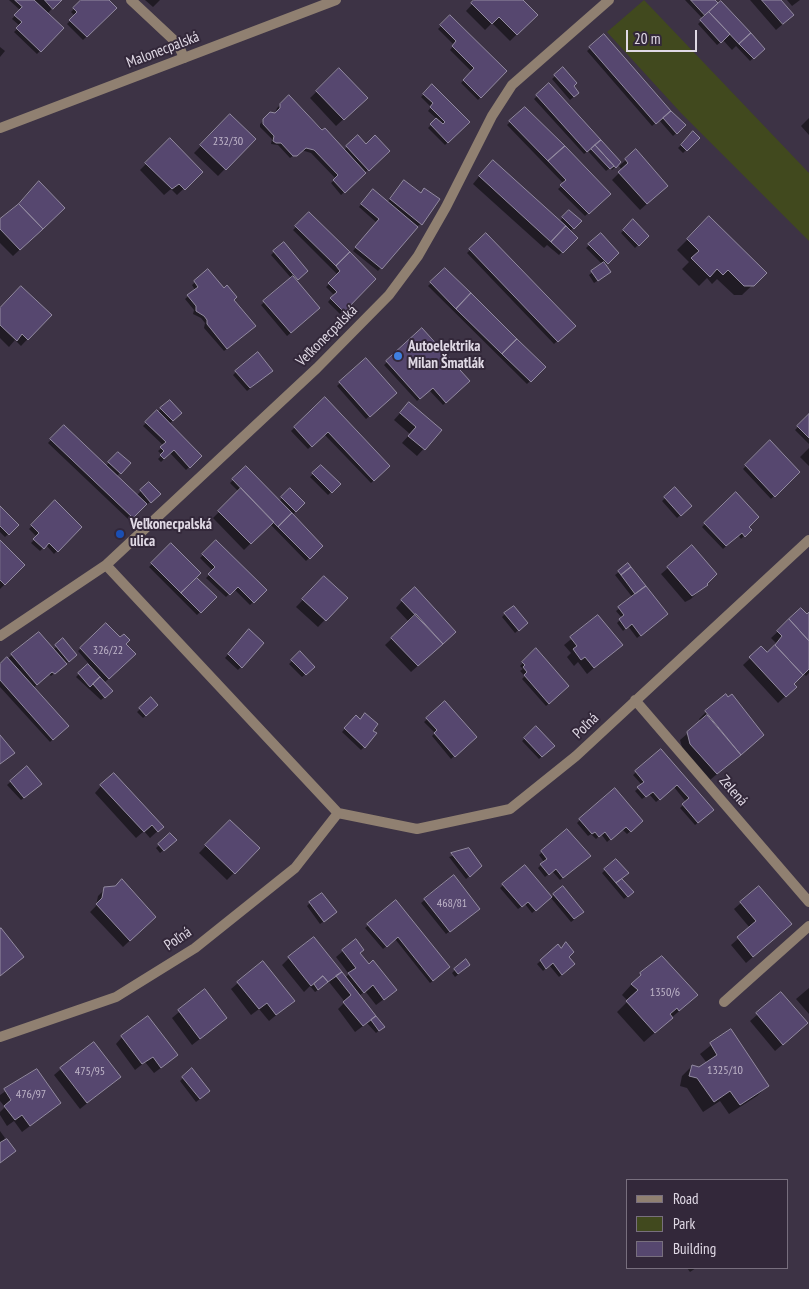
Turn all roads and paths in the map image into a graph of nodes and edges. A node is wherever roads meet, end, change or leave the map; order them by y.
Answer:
1 (131, 0) edge
2 (336, 0) edge
3 (609, 0) edge
4 (184, 58) junction
5 (0, 128) edge
6 (809, 540) edge
7 (106, 565) junction
8 (0, 636) edge
9 (634, 700) junction
10 (338, 813) junction
11 (809, 902) edge
12 (809, 926) edge
13 (724, 1002) dead end
14 (0, 1037) edge

1 - 4 street
2 - 4 street, Malonecpalská
3 - 7 street, Veľkonecpalská
4 - 5 street, Malonecpalská
6 - 9 street, Poľná
7 - 8 street, Veľkonecpalská
7 - 10 street
9 - 10 street, Poľná
9 - 11 street, Zelená
10 - 14 street, Poľná
12 - 13 street

